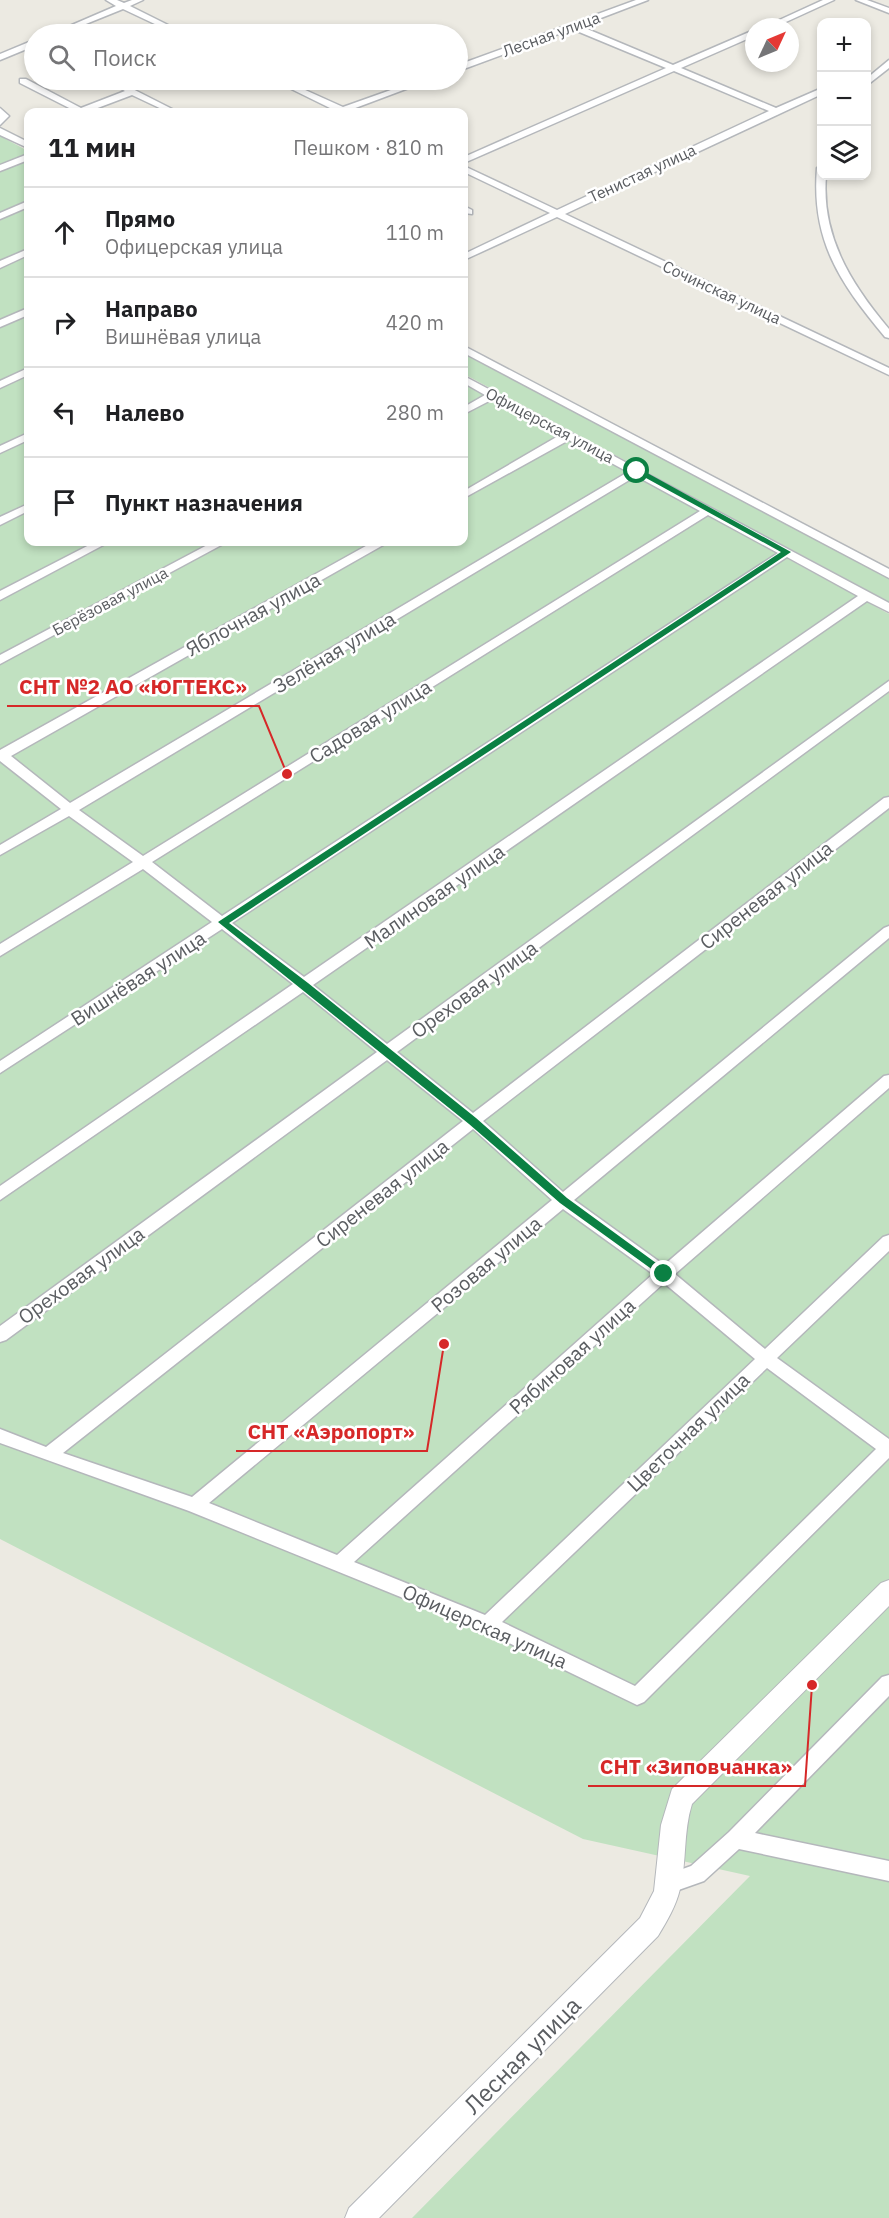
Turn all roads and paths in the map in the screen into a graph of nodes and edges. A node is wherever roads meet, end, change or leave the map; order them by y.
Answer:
1 (110, 0) edge
2 (139, 0) edge
3 (644, 0) edge
4 (830, 0) edge
5 (860, 0) edge
6 (124, 6) junction
7 (889, 11) edge
8 (789, 18) edge
9 (80, 24) edge
10 (161, 24) edge
11 (572, 26) junction
12 (745, 37) edge
13 (24, 47) edge
14 (0, 57) edge
15 (468, 64) edge
16 (885, 65) edge
17 (674, 68) junction
18 (871, 80) edge
19 (40, 90) edge
20 (129, 90) edge
21 (297, 90) edge
22 (400, 90) edge
23 (133, 92) junction
24 (817, 92) edge
25 (74, 108) edge
26 (92, 108) edge
27 (166, 108) edge
28 (334, 108) edge
29 (352, 108) edge
30 (0, 111) edge
31 (776, 111) junction
32 (0, 122) edge
33 (0, 131) edge
34 (24, 143) edge
35 (468, 158) edge
36 (24, 159) edge
37 (0, 168) edge
38 (468, 171) edge
39 (821, 180) edge
40 (24, 206) edge
41 (555, 213) junction
42 (0, 216) edge
43 (24, 254) edge
44 (468, 255) edge
45 (0, 265) edge
46 (24, 313) edge
47 (0, 324) edge
48 (889, 335) edge
49 (468, 351) edge
50 (889, 372) edge
51 (24, 373) edge
52 (468, 382) edge
53 (0, 385) edge
54 (493, 395) junction
55 (468, 409) edge
56 (569, 435) junction
57 (24, 438) edge
58 (0, 450) edge
59 (637, 471) junction
60 (468, 493) edge
61 (24, 509) edge
62 (709, 510) junction
63 (0, 522) edge
64 (95, 546) edge
65 (214, 546) edge
66 (374, 546) edge
67 (787, 552) junction
68 (889, 574) edge
69 (0, 596) edge
70 (866, 596) junction
71 (889, 608) edge
72 (0, 660) edge
73 (889, 685) edge
74 (1, 756) edge
75 (889, 801) edge
76 (69, 809) junction
77 (0, 851) edge
78 (143, 862) junction
79 (222, 922) junction
80 (889, 931) edge
81 (0, 951) edge
82 (304, 985) junction
83 (387, 1053) junction
84 (0, 1068) edge
85 (889, 1080) edge
86 (473, 1121) junction
87 (0, 1194) edge
88 (563, 1201) junction
89 (889, 1241) edge
90 (664, 1274) junction
91 (0, 1335) edge
92 (765, 1358) junction
93 (0, 1436) edge
94 (889, 1448) edge
95 (48, 1455) junction
96 (194, 1505) junction
97 (339, 1564) junction
98 (889, 1590) edge
99 (488, 1624) junction
100 (889, 1683) edge
101 (736, 1839) junction
102 (889, 1871) edge
103 (670, 1882) junction
104 (360, 2218) edge

1 - 6 street
2 - 6 street
3 - 11 street, Лесная улица
4 - 8 street
5 - 7 street
6 - 9 street
6 - 10 street
11 - 15 street, Лесная улица
11 - 17 street
12 - 17 street
13 - 14 street
16 - 18 street
17 - 31 street
17 - 35 street
19 - 25 street
20 - 23 street
21 - 28 street
22 - 29 street
23 - 26 street
23 - 27 street
24 - 31 street, Тенистая улица
30 - 32 street
31 - 41 street, Тенистая улица
33 - 34 street
36 - 37 street
38 - 41 street, Сочинская улица
39 - 48 street
40 - 42 street
41 - 44 street, Тенистая улица
41 - 50 street, Сочинская улица
43 - 45 street
46 - 47 street
49 - 68 street
51 - 53 street
52 - 54 street, Офицерская улица
54 - 55 street
54 - 56 street, Офицерская улица
56 - 59 street, Офицерская улица
56 - 60 street
57 - 58 street
59 - 62 street, Офицерская улица
59 - 76 street, Зелёная улица
61 - 63 street
62 - 67 street, Офицерская улица
62 - 78 street, Садовая улица
64 - 69 street
65 - 72 street, Берёзовая улица
66 - 74 street, Яблочная улица
67 - 70 street, Офицерская улица
67 - 79 street, Вишнёвая улица
70 - 71 street, Офицерская улица
70 - 82 street, Малиновая улица
73 - 83 street, Ореховая улица
74 - 76 street
75 - 86 street, Сиреневая улица
76 - 77 street, Зелёная улица
76 - 78 street
78 - 79 street
78 - 81 street, Садовая улица
79 - 82 street
79 - 84 street, Вишнёвая улица
80 - 88 street, Розовая улица
82 - 83 street
82 - 87 street, Малиновая улица
83 - 86 street
83 - 91 street, Ореховая улица
85 - 90 street, Рябиновая улица
86 - 88 street
86 - 95 street, Сиреневая улица
88 - 90 street
88 - 96 street, Розовая улица
89 - 92 street, Цветочная улица
90 - 92 street
90 - 97 street, Рябиновая улица
92 - 94 street
92 - 99 street, Цветочная улица
93 - 95 street, Офицерская улица
94 - 99 street, Офицерская улица
95 - 96 street, Офицерская улица
96 - 97 street, Офицерская улица
97 - 99 street, Офицерская улица
98 - 103 street, Лесная улица
100 - 101 street
101 - 102 street
101 - 103 street
103 - 104 street, Лесная улица

